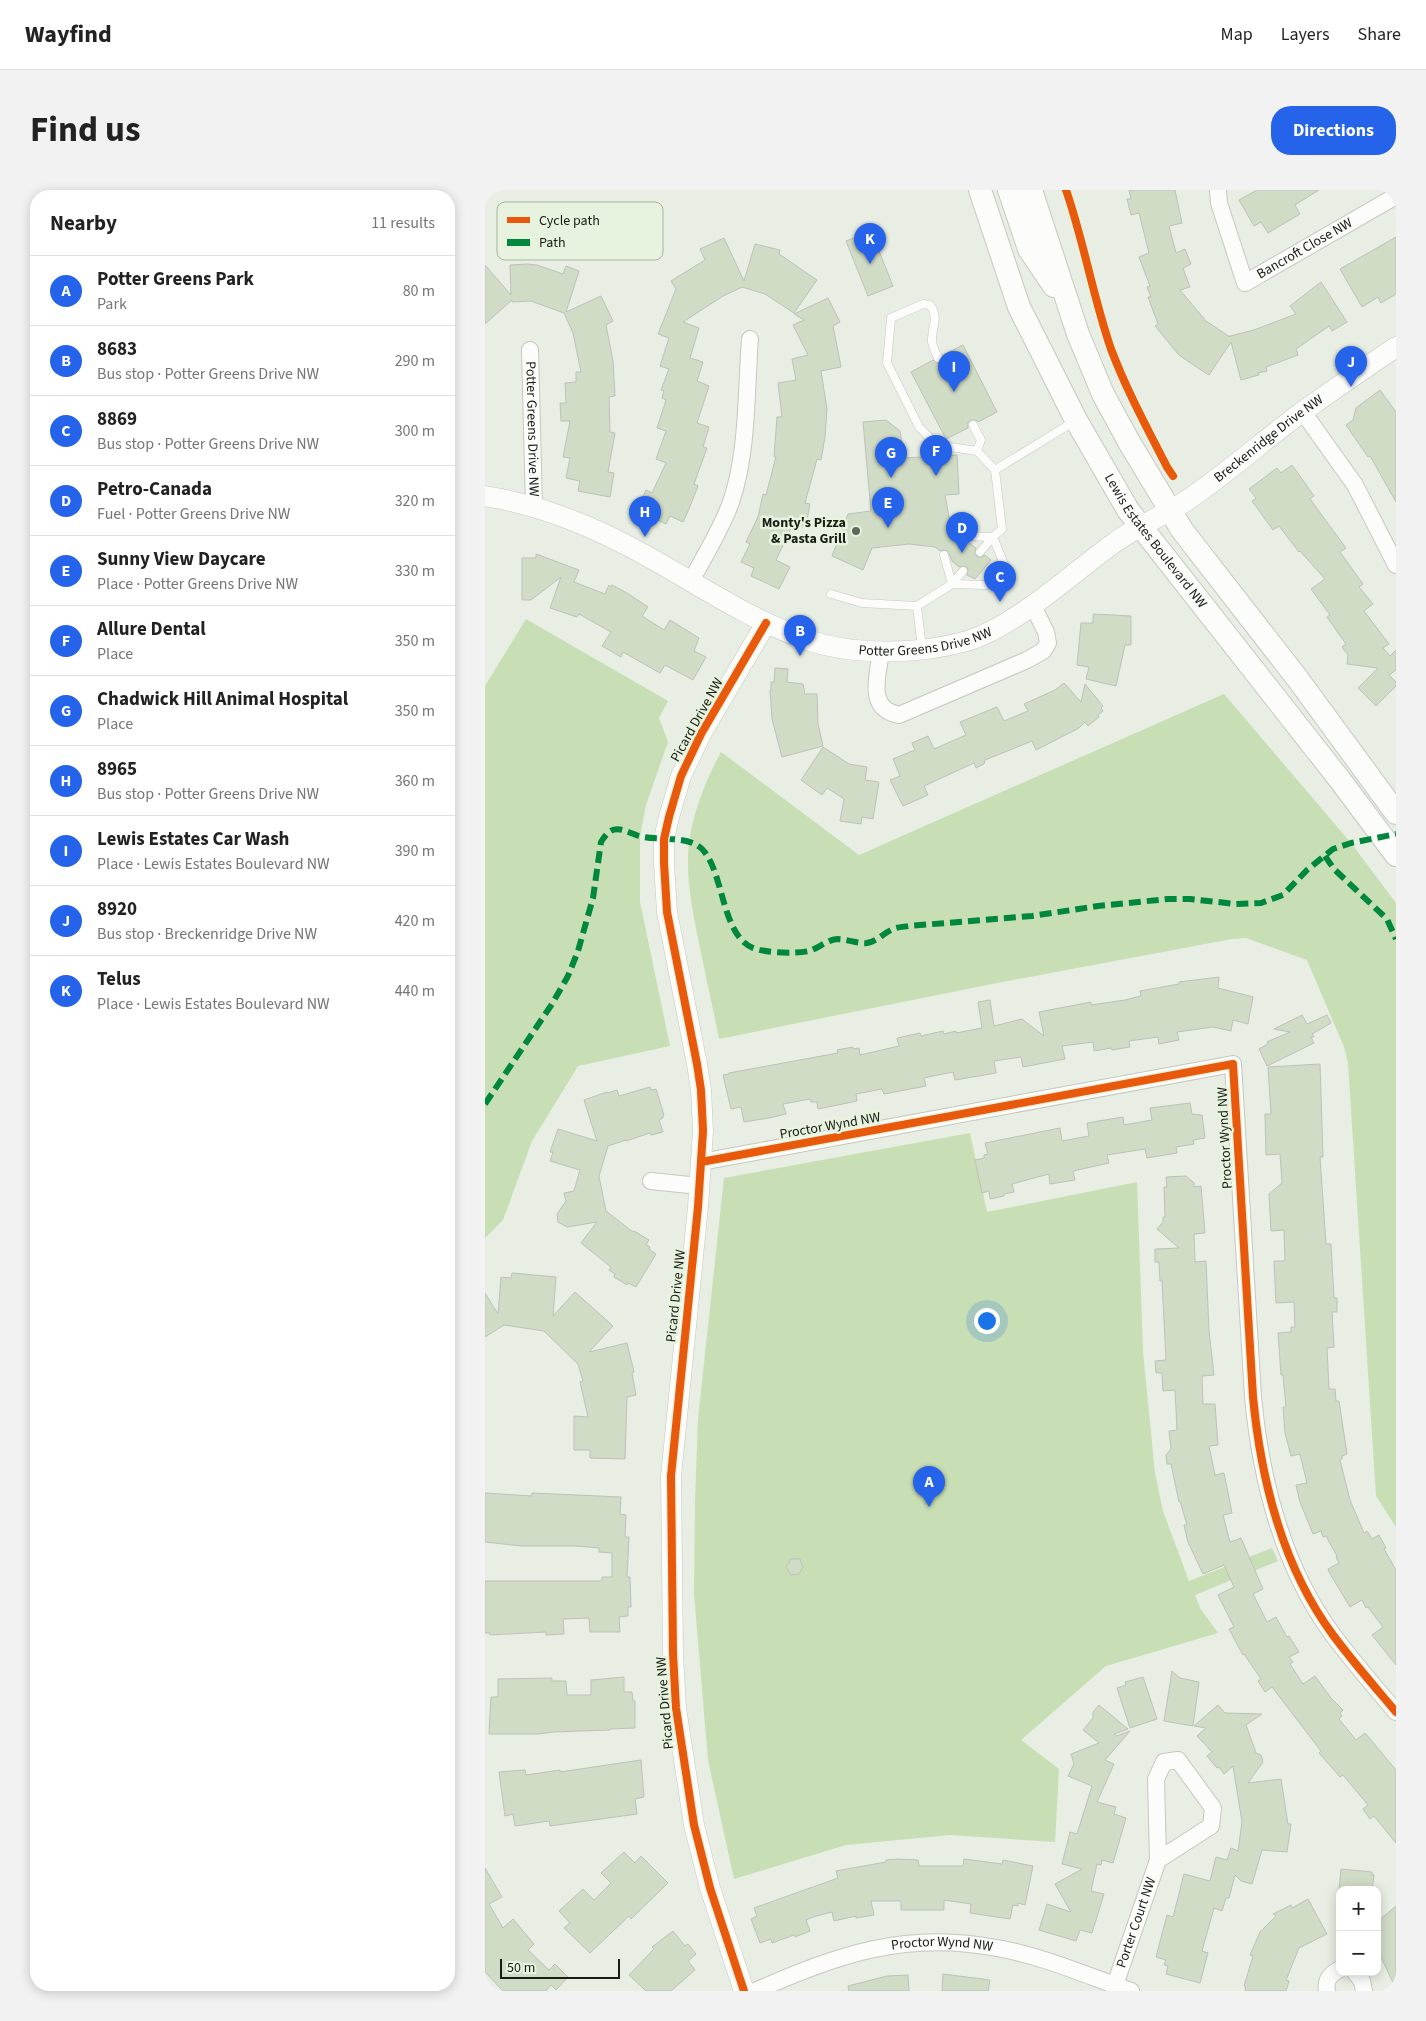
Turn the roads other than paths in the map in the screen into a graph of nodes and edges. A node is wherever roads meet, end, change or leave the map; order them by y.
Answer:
1 (980, 190) edge
2 (1009, 190) edge
3 (1031, 190) edge
4 (1218, 190) edge
5 (1396, 196) edge
6 (1069, 310) junction
7 (750, 338) dead end
8 (1396, 347) edge
9 (530, 350) dead end
10 (938, 358) dead end
11 (1303, 412) junction
12 (1076, 420) junction
13 (973, 425) dead end
14 (977, 451) junction
15 (995, 470) junction
16 (485, 496) edge
17 (534, 508) junction
18 (1169, 510) junction
19 (1141, 527) junction
20 (961, 536) dead end
21 (993, 537) junction
22 (980, 552) dead end
23 (944, 555) dead end
24 (1396, 565) edge
25 (963, 571) dead end
26 (691, 581) junction
27 (952, 584) junction
28 (831, 594) dead end
29 (1032, 604) junction
30 (917, 606) junction
31 (766, 623) junction
32 (922, 649) junction
33 (881, 651) junction
34 (1396, 813) edge
35 (1396, 855) edge
36 (701, 1162) junction
37 (651, 1182) dead end
38 (699, 1186) junction
39 (1396, 1712) edge
40 (1158, 1860) junction
41 (1336, 1972) edge
42 (1358, 1976) edge
43 (1115, 1985) junction
44 (744, 1991) edge
45 (755, 1991) edge
46 (1131, 1991) edge
47 (1327, 1991) edge
48 (1364, 1991) edge

1 - 12 main road, Lewis Estates Boulevard NW
2 - 6 main road
3 - 6 main road, Lewis Estates Boulevard NW
4 - 5 street, Bancroft Close NW
6 - 18 main road, Lewis Estates Boulevard NW
7 - 26 street
8 - 11 street, Breckenridge Drive NW
9 - 17 street, Potter Greens Drive NW
10 - 14 lane
11 - 18 street, Breckenridge Drive NW
11 - 24 street
12 - 15 lane
12 - 19 main road, Lewis Estates Boulevard NW
13 - 14 lane
14 - 15 lane
15 - 21 lane
16 - 17 street, Potter Greens Drive NW
17 - 26 street, Potter Greens Drive NW
18 - 19 street, Breckenridge Drive NW
18 - 34 main road, Lewis Estates Boulevard NW
19 - 29 street, Potter Greens Drive NW
19 - 35 main road, Lewis Estates Boulevard NW
20 - 21 lane
21 - 22 lane
21 - 27 lane
23 - 27 lane
25 - 27 lane
26 - 31 street, Potter Greens Drive NW
27 - 30 lane
28 - 30 lane
29 - 32 street, Potter Greens Drive NW
29 - 33 street
30 - 32 lane
31 - 33 street, Potter Greens Drive NW
31 - 36 street, Picard Drive NW
32 - 33 street, Potter Greens Drive NW
36 - 38 street, Picard Drive NW
36 - 39 street, Proctor Wynd NW
37 - 38 street
38 - 44 street, Picard Drive NW
40 - 40 street, Porter Court NW
40 - 43 street, Porter Court NW
41 - 47 street
42 - 48 street
43 - 45 street, Proctor Wynd NW
43 - 46 street, Proctor Wynd NW

